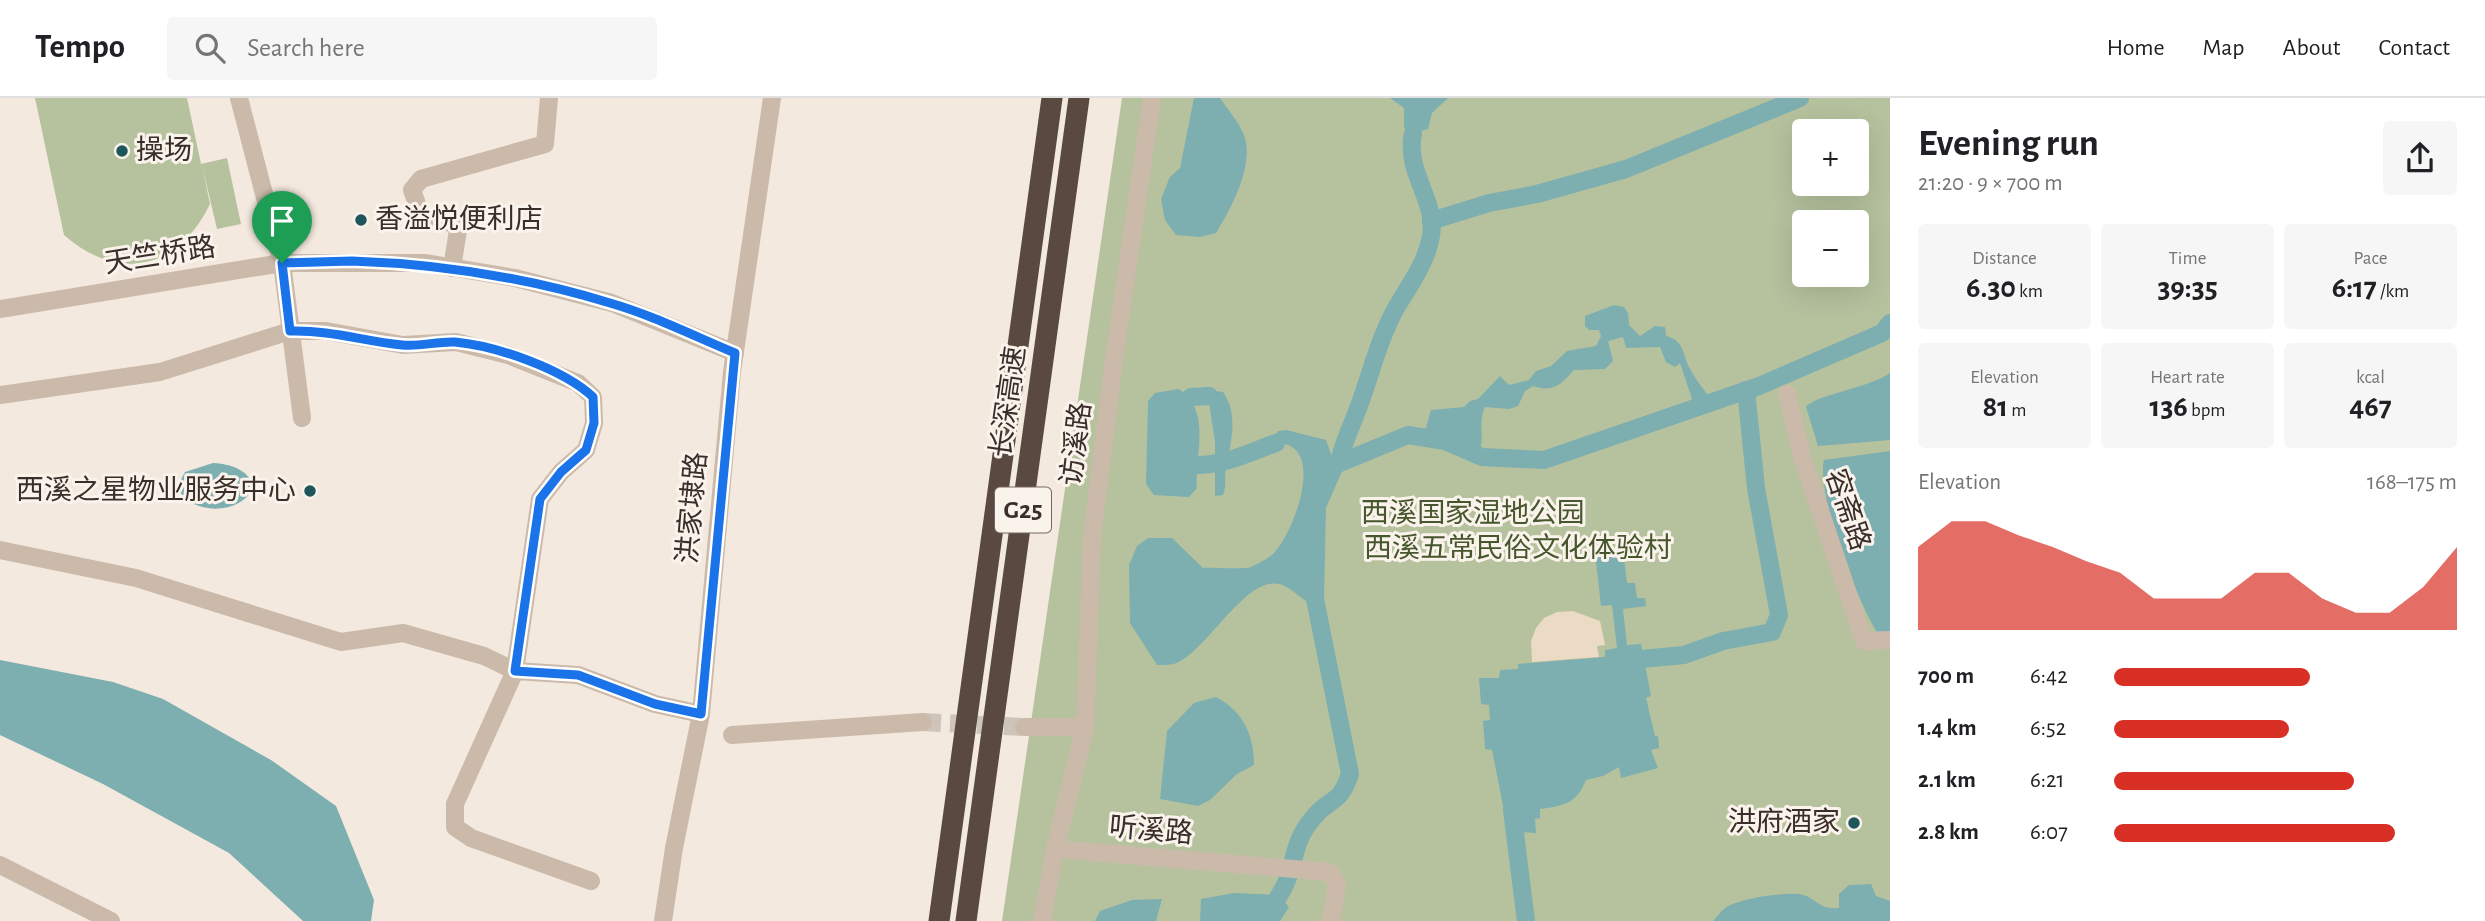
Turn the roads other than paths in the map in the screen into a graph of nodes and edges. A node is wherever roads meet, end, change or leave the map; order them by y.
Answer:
1 (239, 98) edge
2 (549, 98) edge
3 (772, 98) edge
4 (1052, 98) edge
5 (1079, 98) edge
6 (1152, 98) edge
7 (282, 263) junction
8 (453, 268) junction
9 (0, 309) edge
10 (290, 331) junction
11 (735, 353) junction
12 (1787, 394) dead end
13 (0, 395) edge
14 (302, 418) dead end
15 (0, 550) edge
16 (1890, 640) edge
17 (515, 671) junction
18 (701, 714) junction
19 (923, 722) tunnel mouth
20 (1024, 727) tunnel mouth
21 (1085, 727) junction
22 (732, 735) dead end
23 (1055, 849) junction
24 (0, 865) edge
25 (591, 881) dead end
26 (111, 921) edge
27 (663, 921) edge
28 (939, 921) edge
29 (966, 921) edge
30 (1042, 921) edge
31 (1331, 921) edge

1 - 7 street
2 - 8 street
3 - 11 street, 洪家埭路
4 - 28 highway, 长深高速 / G25
5 - 29 highway, 长深高速 / G25
6 - 21 street, 访溪路
7 - 8 street, 天竺桥路
7 - 9 street, 天竺桥路
7 - 10 street
8 - 11 street, 天竺桥路
10 - 13 street
10 - 14 street
10 - 17 street
11 - 18 street, 洪家埭路
12 - 16 street, 容斋路
15 - 17 street
17 - 18 street
17 - 25 street
18 - 27 street, 洪家埭路
19 - 22 street
20 - 21 street
21 - 23 street, 访溪路
23 - 30 street, 访溪路
23 - 31 street, 听溪路
24 - 26 street

